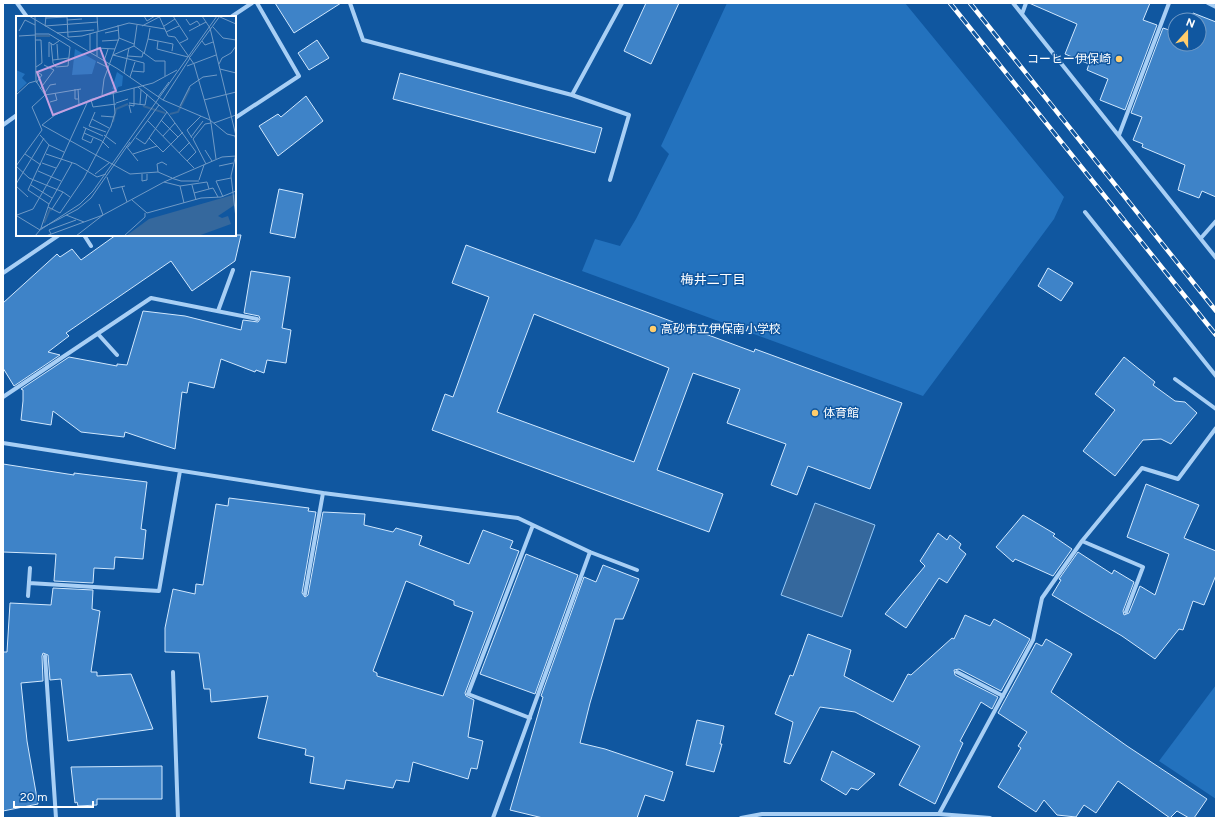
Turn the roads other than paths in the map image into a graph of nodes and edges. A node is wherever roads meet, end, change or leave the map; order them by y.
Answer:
1 (17, 3) edge
2 (252, 3) edge
3 (257, 3) edge
4 (350, 3) edge
5 (622, 3) edge
6 (1013, 3) edge
7 (1026, 3) edge
8 (1169, 3) edge
9 (1208, 3) edge
10 (1216, 7) edge
11 (1022, 14) junction
12 (26, 16) edge
13 (232, 16) edge
14 (572, 95) junction
15 (16, 116) edge
16 (236, 117) edge
17 (3, 125) edge
18 (1119, 136) junction
19 (610, 180) dead end
20 (1085, 212) dead end
21 (1216, 221) edge
22 (58, 236) edge
23 (85, 236) edge
24 (1201, 238) junction
25 (91, 246) dead end
26 (1216, 258) edge
27 (233, 270) dead end
28 (3, 273) edge
29 (218, 311) junction
30 (257, 319) dead end
31 (98, 334) junction
32 (117, 355) dead end
33 (1216, 376) edge
34 (1175, 379) dead end
35 (3, 398) edge
36 (1216, 408) edge
37 (1216, 428) edge
38 (3, 443) edge
39 (180, 471) junction
40 (323, 493) junction
41 (533, 525) junction
42 (1082, 541) junction
43 (590, 552) junction
44 (30, 568) dead end
45 (637, 570) dead end
46 (29, 583) junction
47 (305, 594) dead end
48 (28, 596) dead end
49 (1126, 612) dead end
50 (45, 656) dead end
51 (173, 672) dead end
52 (957, 672) dead end
53 (1003, 696) junction
54 (530, 718) junction
55 (939, 814) junction
56 (56, 818) edge
57 (178, 818) edge
58 (493, 818) edge
59 (741, 818) edge
60 (990, 818) edge

1 - 12 street
2 - 13 street
3 - 16 street
4 - 14 street
5 - 14 street
6 - 11 street
7 - 11 street
8 - 18 street
9 - 10 street
11 - 18 street
14 - 19 street
15 - 17 street
18 - 24 street
20 - 33 street
21 - 24 street
22 - 28 street
23 - 25 street
24 - 26 street
27 - 29 street
29 - 30 street
29 - 31 street
31 - 32 street
31 - 35 street
34 - 36 street
37 - 42 street
38 - 39 street
39 - 40 street
39 - 46 street
40 - 41 street
40 - 47 street
41 - 43 street
41 - 54 street
42 - 49 street
42 - 53 street
43 - 45 street
43 - 54 street
44 - 46 street
46 - 48 street
50 - 56 street
51 - 57 street
52 - 53 street
53 - 55 street
54 - 58 street
55 - 59 street
55 - 60 street

